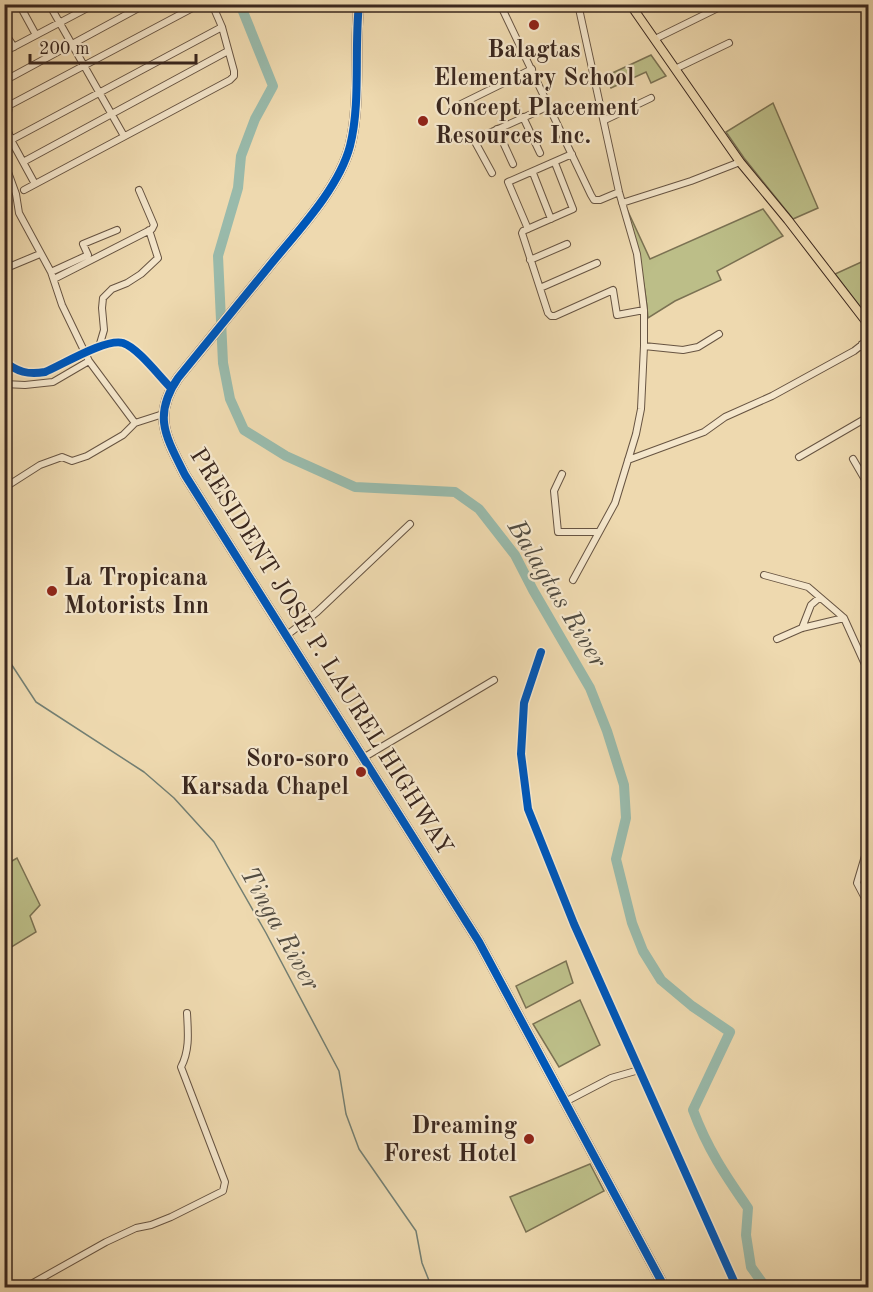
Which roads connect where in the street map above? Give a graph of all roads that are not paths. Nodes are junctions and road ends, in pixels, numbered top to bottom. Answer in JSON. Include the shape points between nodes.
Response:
{"nodes":[{"id":1,"x":19,"y":4,"type":"edge"},
{"id":2,"x":49,"y":4,"type":"edge"},
{"id":3,"x":78,"y":4,"type":"edge"},
{"id":4,"x":95,"y":4,"type":"edge"},
{"id":5,"x":146,"y":4,"type":"edge"},
{"id":6,"x":200,"y":4,"type":"edge"},
{"id":7,"x":212,"y":4,"type":"edge"},
{"id":8,"x":359,"y":4,"type":"edge"},
{"id":9,"x":500,"y":4,"type":"edge"},
{"id":10,"x":578,"y":4,"type":"edge"},
{"id":11,"x":630,"y":4,"type":"edge"},
{"id":12,"x":722,"y":6,"type":"dead end"},
{"id":13,"x":82,"y":11,"type":"junction"},
{"id":14,"x":59,"y":22,"type":"junction"},
{"id":15,"x":222,"y":27,"type":"junction"},
{"id":16,"x":4,"y":32,"type":"edge"},
{"id":17,"x":36,"y":35,"type":"junction"},
{"id":18,"x":655,"y":39,"type":"junction"},
{"id":19,"x":729,"y":43,"type":"dead end"},
{"id":20,"x":72,"y":45,"type":"junction"},
{"id":21,"x":14,"y":47,"type":"junction"},
{"id":22,"x":228,"y":51,"type":"junction"},
{"id":23,"x":4,"y":52,"type":"edge"},
{"id":24,"x":84,"y":66,"type":"junction"},
{"id":25,"x":532,"y":69,"type":"junction"},
{"id":26,"x":675,"y":69,"type":"junction"},
{"id":27,"x":4,"y":81,"type":"edge"},
{"id":28,"x":100,"y":92,"type":"junction"},
{"id":29,"x":651,"y":98,"type":"dead end"},
{"id":30,"x":6,"y":104,"type":"edge"},
{"id":31,"x":457,"y":106,"type":"dead end"},
{"id":32,"x":549,"y":106,"type":"junction"},
{"id":33,"x":112,"y":114,"type":"junction"},
{"id":34,"x":523,"y":117,"type":"junction"},
{"id":35,"x":4,"y":118,"type":"edge"},
{"id":36,"x":605,"y":120,"type":"junction"},
{"id":37,"x":497,"y":129,"type":"junction"},
{"id":38,"x":124,"y":136,"type":"junction"},
{"id":39,"x":11,"y":140,"type":"junction"},
{"id":40,"x":540,"y":153,"type":"dead end"},
{"id":41,"x":572,"y":154,"type":"junction"},
{"id":42,"x":4,"y":161,"type":"edge"},
{"id":43,"x":23,"y":162,"type":"junction"},
{"id":44,"x":740,"y":162,"type":"junction"},
{"id":45,"x":555,"y":163,"type":"junction"},
{"id":46,"x":513,"y":164,"type":"dead end"},
{"id":47,"x":533,"y":172,"type":"junction"},
{"id":48,"x":492,"y":173,"type":"dead end"},
{"id":49,"x":36,"y":184,"type":"junction"},
{"id":50,"x":24,"y":190,"type":"dead end"},
{"id":51,"x":139,"y":190,"type":"dead end"},
{"id":52,"x":619,"y":192,"type":"junction"},
{"id":53,"x":622,"y":202,"type":"junction"},
{"id":54,"x":551,"y":219,"type":"junction"},
{"id":55,"x":528,"y":229,"type":"junction"},
{"id":56,"x":117,"y":230,"type":"dead end"},
{"id":57,"x":149,"y":230,"type":"junction"},
{"id":58,"x":567,"y":244,"type":"dead end"},
{"id":59,"x":40,"y":254,"type":"junction"},
{"id":60,"x":530,"y":260,"type":"junction"},
{"id":61,"x":597,"y":263,"type":"dead end"},
{"id":62,"x":4,"y":269,"type":"edge"},
{"id":63,"x":53,"y":276,"type":"junction"},
{"id":64,"x":540,"y":288,"type":"junction"},
{"id":65,"x":644,"y":310,"type":"junction"},
{"id":66,"x":868,"y":324,"type":"edge"},
{"id":67,"x":719,"y":334,"type":"dead end"},
{"id":68,"x":865,"y":342,"type":"edge"},
{"id":69,"x":644,"y":346,"type":"junction"},
{"id":70,"x":99,"y":347,"type":"junction"},
{"id":71,"x":86,"y":354,"type":"junction"},
{"id":72,"x":868,"y":358,"type":"edge"},
{"id":73,"x":4,"y":361,"type":"edge"},
{"id":74,"x":89,"y":361,"type":"junction"},
{"id":75,"x":4,"y":384,"type":"edge"},
{"id":76,"x":171,"y":388,"type":"junction"},
{"id":77,"x":163,"y":414,"type":"junction"},
{"id":78,"x":868,"y":417,"type":"edge"},
{"id":79,"x":135,"y":423,"type":"junction"},
{"id":80,"x":799,"y":457,"type":"dead end"},
{"id":81,"x":853,"y":459,"type":"dead end"},
{"id":82,"x":628,"y":460,"type":"junction"},
{"id":83,"x":562,"y":474,"type":"dead end"},
{"id":84,"x":868,"y":477,"type":"edge"},
{"id":85,"x":4,"y":488,"type":"edge"},
{"id":86,"x":410,"y":524,"type":"dead end"},
{"id":87,"x":598,"y":532,"type":"junction"},
{"id":88,"x":764,"y":575,"type":"dead end"},
{"id":89,"x":573,"y":580,"type":"dead end"},
{"id":90,"x":819,"y":598,"type":"junction"},
{"id":91,"x":844,"y":618,"type":"junction"},
{"id":92,"x":802,"y":628,"type":"junction"},
{"id":93,"x":287,"y":635,"type":"junction"},
{"id":94,"x":777,"y":639,"type":"dead end"},
{"id":95,"x":541,"y":652,"type":"dead end"},
{"id":96,"x":868,"y":671,"type":"edge"},
{"id":97,"x":494,"y":680,"type":"dead end"},
{"id":98,"x":363,"y":758,"type":"junction"},
{"id":99,"x":868,"y":846,"type":"edge"},
{"id":100,"x":868,"y":904,"type":"edge"},
{"id":101,"x":187,"y":1013,"type":"dead end"},
{"id":102,"x":639,"y":1070,"type":"junction"},
{"id":103,"x":565,"y":1102,"type":"junction"},
{"id":104,"x":24,"y":1287,"type":"edge"},
{"id":105,"x":665,"y":1287,"type":"edge"},
{"id":106,"x":737,"y":1287,"type":"edge"}],
"edges":[{"from":1,"to":17,"type":"street"},
{"from":2,"to":14,"type":"street"},
{"from":3,"to":13,"type":"street"},
{"from":4,"to":13,"type":"street"},
{"from":5,"to":20,"type":"street"},
{"from":6,"to":24,"type":"street"},
{"from":7,"to":15,"type":"street"},
{"from":8,"to":76,"type":"highway","via":[[353,115],[346,157],[325,195]]},
{"from":9,"to":25,"type":"street"},
{"from":10,"to":36,"type":"street"},
{"from":11,"to":18,"type":"main road"},
{"from":12,"to":18,"type":"street"},
{"from":13,"to":14,"type":"street"},
{"from":14,"to":17,"type":"street"},
{"from":14,"to":20,"type":"street"},
{"from":15,"to":22,"type":"street"},
{"from":15,"to":28,"type":"street"},
{"from":16,"to":21,"type":"street"},
{"from":17,"to":21,"type":"street"},
{"from":18,"to":26,"type":"main road"},
{"from":19,"to":26,"type":"street"},
{"from":20,"to":24,"type":"street"},
{"from":20,"to":27,"type":"street"},
{"from":21,"to":23,"type":"street"},
{"from":22,"to":33,"type":"street"},
{"from":22,"to":38,"type":"street","via":[[234,71],[230,80]]},
{"from":24,"to":28,"type":"street"},
{"from":24,"to":30,"type":"street"},
{"from":25,"to":31,"type":"street"},
{"from":25,"to":32,"type":"street"},
{"from":26,"to":44,"type":"main road"},
{"from":28,"to":33,"type":"street"},
{"from":28,"to":39,"type":"street"},
{"from":29,"to":36,"type":"street"},
{"from":30,"to":35,"type":"street","via":[[9,111]]},
{"from":32,"to":34,"type":"street"},
{"from":32,"to":41,"type":"street"},
{"from":33,"to":38,"type":"street"},
{"from":33,"to":43,"type":"street"},
{"from":34,"to":37,"type":"street"},
{"from":34,"to":40,"type":"street"},
{"from":35,"to":39,"type":"street"},
{"from":36,"to":52,"type":"street"},
{"from":37,"to":46,"type":"street"},
{"from":37,"to":48,"type":"street","via":[[474,140]]},
{"from":38,"to":49,"type":"street"},
{"from":39,"to":43,"type":"street"},
{"from":41,"to":45,"type":"street"},
{"from":41,"to":52,"type":"street","via":[[594,200]]},
{"from":42,"to":59,"type":"street","via":[[19,213]]},
{"from":43,"to":49,"type":"street"},
{"from":44,"to":53,"type":"street"},
{"from":44,"to":66,"type":"main road"},
{"from":45,"to":47,"type":"street"},
{"from":45,"to":54,"type":"street","via":[[573,209]]},
{"from":47,"to":54,"type":"street"},
{"from":47,"to":55,"type":"street","via":[[508,182]]},
{"from":49,"to":50,"type":"street"},
{"from":51,"to":57,"type":"street","via":[[154,225]]},
{"from":52,"to":53,"type":"street"},
{"from":53,"to":65,"type":"street","via":[[637,254]]},
{"from":54,"to":55,"type":"street"},
{"from":55,"to":60,"type":"street","via":[[522,233]]},
{"from":56,"to":63,"type":"street","via":[[83,243],[88,255]]},
{"from":57,"to":63,"type":"street"},
{"from":57,"to":70,"type":"street","via":[[158,258],[103,298],[104,330]]},
{"from":58,"to":60,"type":"street"},
{"from":59,"to":62,"type":"street"},
{"from":59,"to":63,"type":"street"},
{"from":60,"to":64,"type":"street"},
{"from":61,"to":64,"type":"street"},
{"from":63,"to":71,"type":"street","via":[[62,305]]},
{"from":64,"to":65,"type":"street","via":[[551,316],[609,290],[614,292],[617,315]]},
{"from":65,"to":69,"type":"street"},
{"from":67,"to":69,"type":"street","via":[[698,347],[683,350]]},
{"from":68,"to":72,"type":"street"},
{"from":68,"to":82,"type":"street","via":[[704,432]]},
{"from":69,"to":82,"type":"street","via":[[641,409]]},
{"from":70,"to":71,"type":"street"},
{"from":70,"to":76,"type":"street","via":[[123,343]]},
{"from":71,"to":73,"type":"street","via":[[36,374],[17,371]]},
{"from":71,"to":74,"type":"street"},
{"from":74,"to":75,"type":"street","via":[[53,381],[25,386]]},
{"from":74,"to":79,"type":"street"},
{"from":76,"to":77,"type":"highway"},
{"from":77,"to":79,"type":"street"},
{"from":77,"to":93,"type":"highway","name":"PRESIDENT JOSE P. LAUREL HIGHWAY","via":[[163,424],[185,475]]},
{"from":78,"to":80,"type":"street"},
{"from":79,"to":85,"type":"street","via":[[123,435],[87,456],[72,461],[62,457],[40,465]]},
{"from":81,"to":84,"type":"street","via":[[864,478]]},
{"from":82,"to":87,"type":"street","via":[[615,503]]},
{"from":83,"to":87,"type":"street","via":[[554,491],[558,532]]},
{"from":86,"to":93,"type":"street","via":[[317,612]]},
{"from":87,"to":89,"type":"street"},
{"from":88,"to":90,"type":"street","via":[[808,587]]},
{"from":90,"to":91,"type":"street"},
{"from":90,"to":92,"type":"street","via":[[811,605]]},
{"from":91,"to":92,"type":"street"},
{"from":91,"to":96,"type":"street"},
{"from":92,"to":94,"type":"street"},
{"from":93,"to":98,"type":"highway","name":"PRESIDENT JOSE P. LAUREL HIGHWAY"},
{"from":95,"to":102,"type":"street","via":[[524,703],[521,754],[528,809]]},
{"from":97,"to":98,"type":"street"},
{"from":98,"to":103,"type":"highway","name":"PRESIDENT JOSE P. LAUREL HIGHWAY","via":[[479,942]]},
{"from":99,"to":100,"type":"street","via":[[857,883]]},
{"from":101,"to":104,"type":"street","via":[[189,1036],[181,1067],[225,1182],[223,1191],[171,1218],[106,1242]]},
{"from":102,"to":103,"type":"street","via":[[611,1078]]},
{"from":102,"to":106,"type":"street"},
{"from":103,"to":105,"type":"highway","name":"PRESIDENT JOSE P. LAUREL HIGHWAY"}]}
